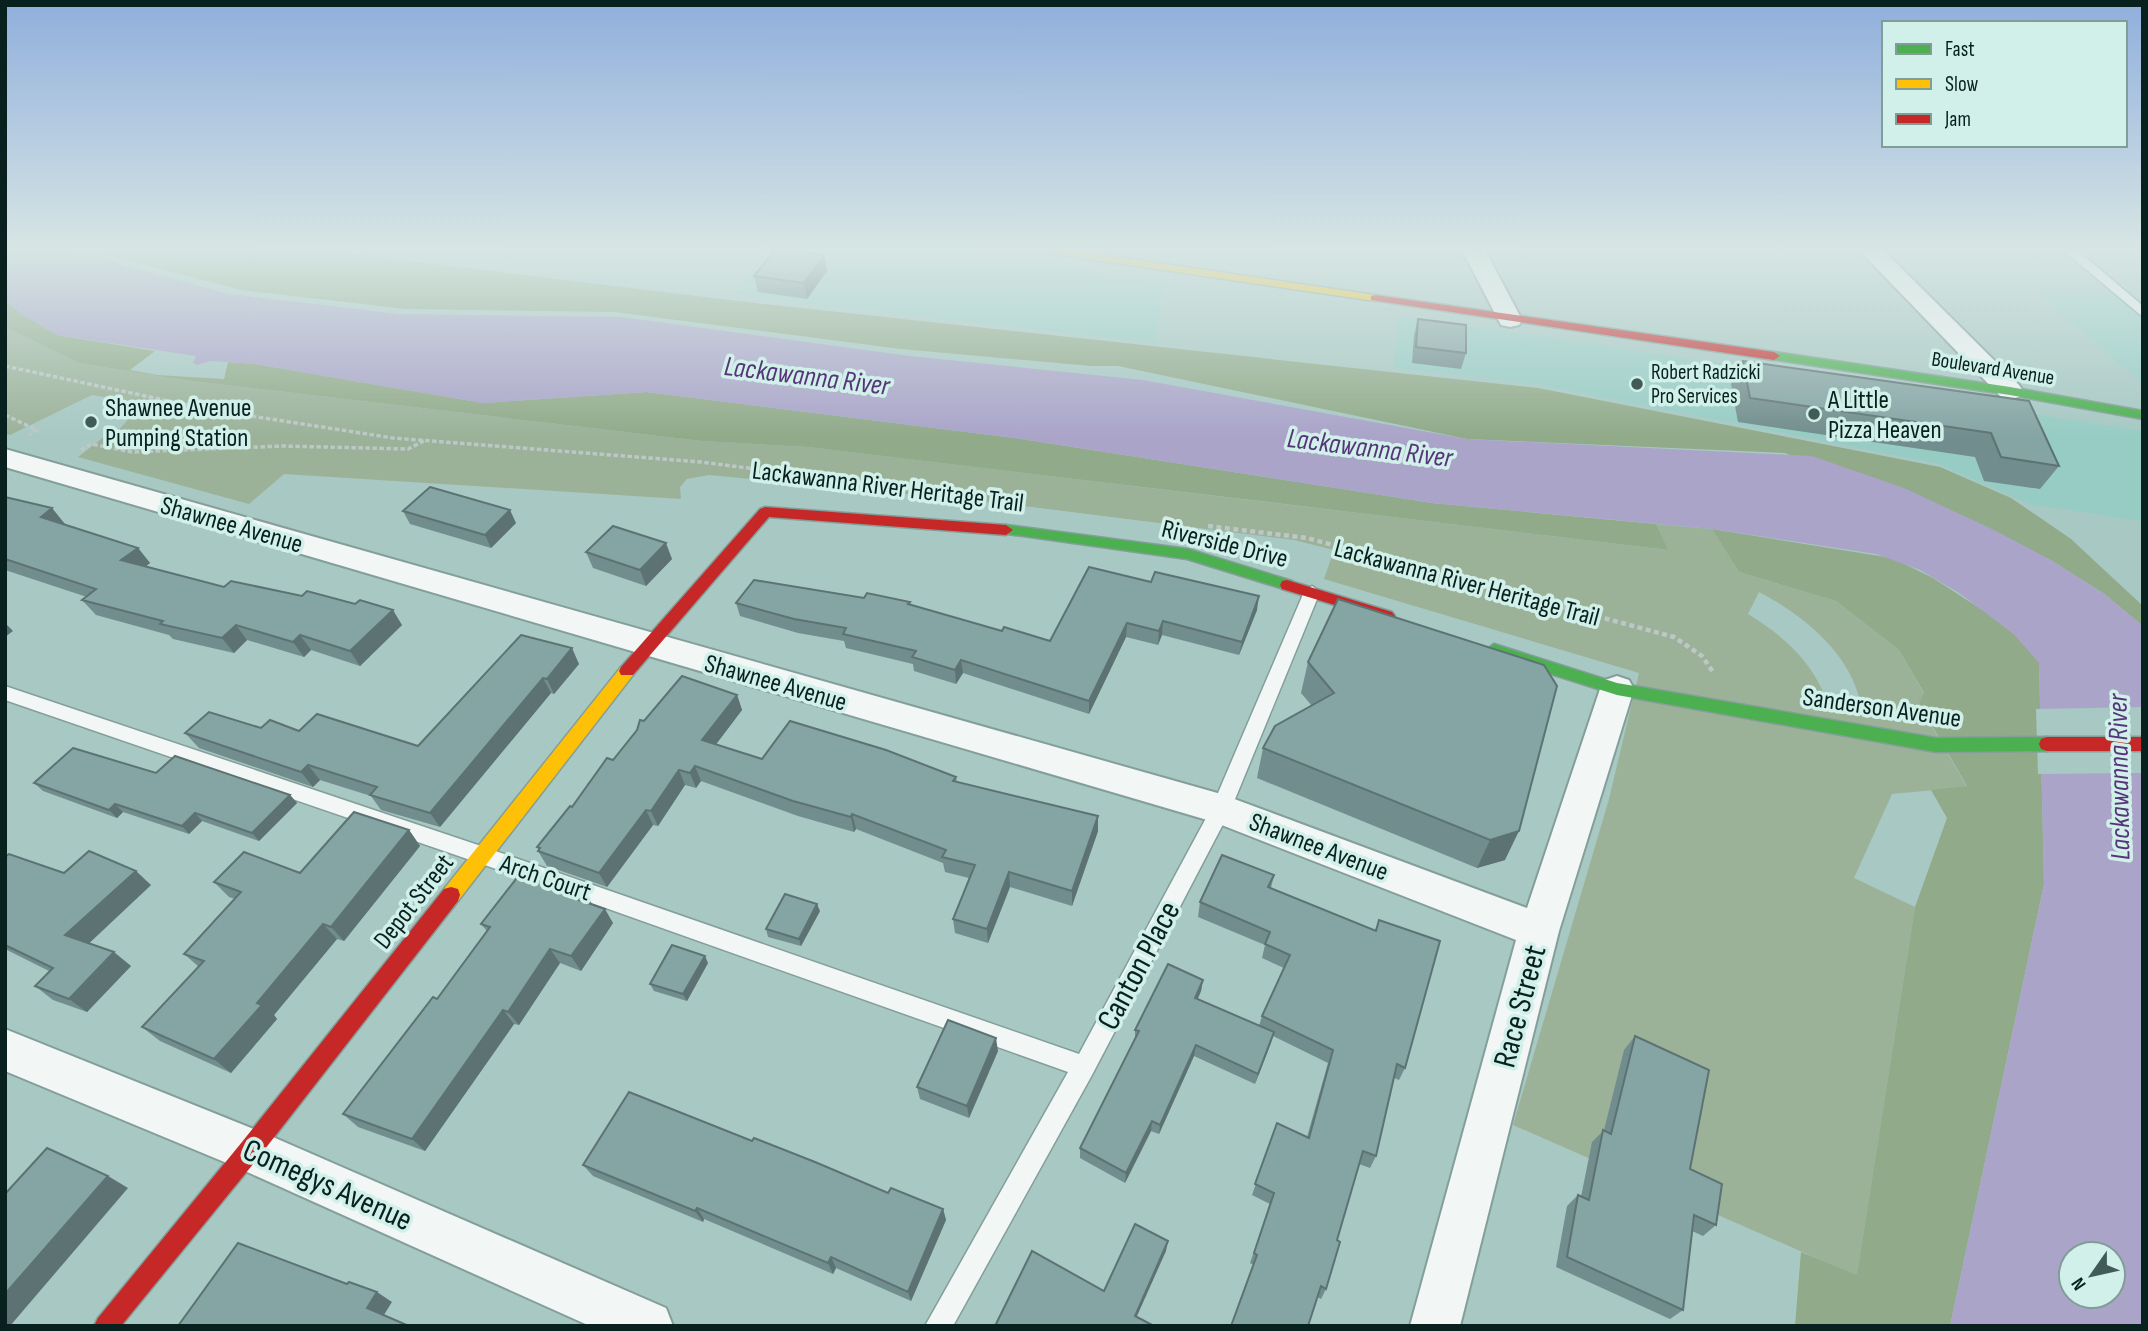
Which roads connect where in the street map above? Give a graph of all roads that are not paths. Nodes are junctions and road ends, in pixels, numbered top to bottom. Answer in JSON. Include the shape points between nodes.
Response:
{"nodes":[{"id":1,"x":1459,"y":312,"type":"edge"},
{"id":2,"x":1506,"y":312,"type":"edge"},
{"id":3,"x":1932,"y":312,"type":"edge"},
{"id":4,"x":1510,"y":320,"type":"junction"},
{"id":5,"x":2010,"y":391,"type":"junction"},
{"id":6,"x":2143,"y":415,"type":"edge"},
{"id":7,"x":14,"y":460,"type":"edge"},
{"id":8,"x":765,"y":512,"type":"joint"},
{"id":9,"x":1312,"y":592,"type":"junction"},
{"id":10,"x":1405,"y":621,"type":"edge"},
{"id":11,"x":647,"y":645,"type":"junction"},
{"id":12,"x":1484,"y":647,"type":"edge"},
{"id":13,"x":1617,"y":689,"type":"junction"},
{"id":14,"x":5,"y":693,"type":"edge"},
{"id":15,"x":2143,"y":744,"type":"edge"},
{"id":16,"x":1222,"y":809,"type":"junction"},
{"id":17,"x":481,"y":855,"type":"junction"},
{"id":18,"x":1539,"y":930,"type":"junction"},
{"id":19,"x":5,"y":1050,"type":"edge"},
{"id":20,"x":1084,"y":1067,"type":"junction"},
{"id":21,"x":250,"y":1150,"type":"junction"},
{"id":22,"x":106,"y":1326,"type":"edge"},
{"id":23,"x":648,"y":1326,"type":"edge"},
{"id":24,"x":938,"y":1326,"type":"edge"},
{"id":25,"x":1435,"y":1326,"type":"edge"}],
"edges":[{"from":1,"to":4,"type":"street","name":"Boulevard Avenue"},
{"from":2,"to":4,"type":"street"},
{"from":3,"to":5,"type":"street"},
{"from":4,"to":5,"type":"street","name":"Boulevard Avenue"},
{"from":5,"to":6,"type":"street","name":"Boulevard Avenue"},
{"from":7,"to":11,"type":"street","name":"Shawnee Avenue"},
{"from":8,"to":9,"type":"street","name":"Riverside Drive","via":[[1045,534],[1188,554]]},
{"from":8,"to":11,"type":"street","name":"Depot Street"},
{"from":9,"to":10,"type":"street","name":"Riverside Drive"},
{"from":9,"to":16,"type":"lane","name":"Canton Place"},
{"from":11,"to":16,"type":"street","name":"Shawnee Avenue"},
{"from":11,"to":17,"type":"street","name":"Depot Street"},
{"from":12,"to":13,"type":"street"},
{"from":13,"to":15,"type":"street","name":"Sanderson Avenue","via":[[1936,744]]},
{"from":13,"to":18,"type":"street","name":"Race Street"},
{"from":14,"to":17,"type":"lane","name":"Arch Court"},
{"from":16,"to":18,"type":"street","name":"Shawnee Avenue"},
{"from":16,"to":20,"type":"lane","name":"Canton Place"},
{"from":17,"to":20,"type":"lane","name":"Arch Court"},
{"from":17,"to":21,"type":"street","name":"Depot Street"},
{"from":18,"to":25,"type":"street","name":"Race Street"},
{"from":19,"to":21,"type":"street","name":"Comegys Avenue"},
{"from":20,"to":24,"type":"lane","name":"Canton Place"},
{"from":21,"to":22,"type":"street","name":"Depot Street"},
{"from":21,"to":23,"type":"street","name":"Comegys Avenue"}]}
